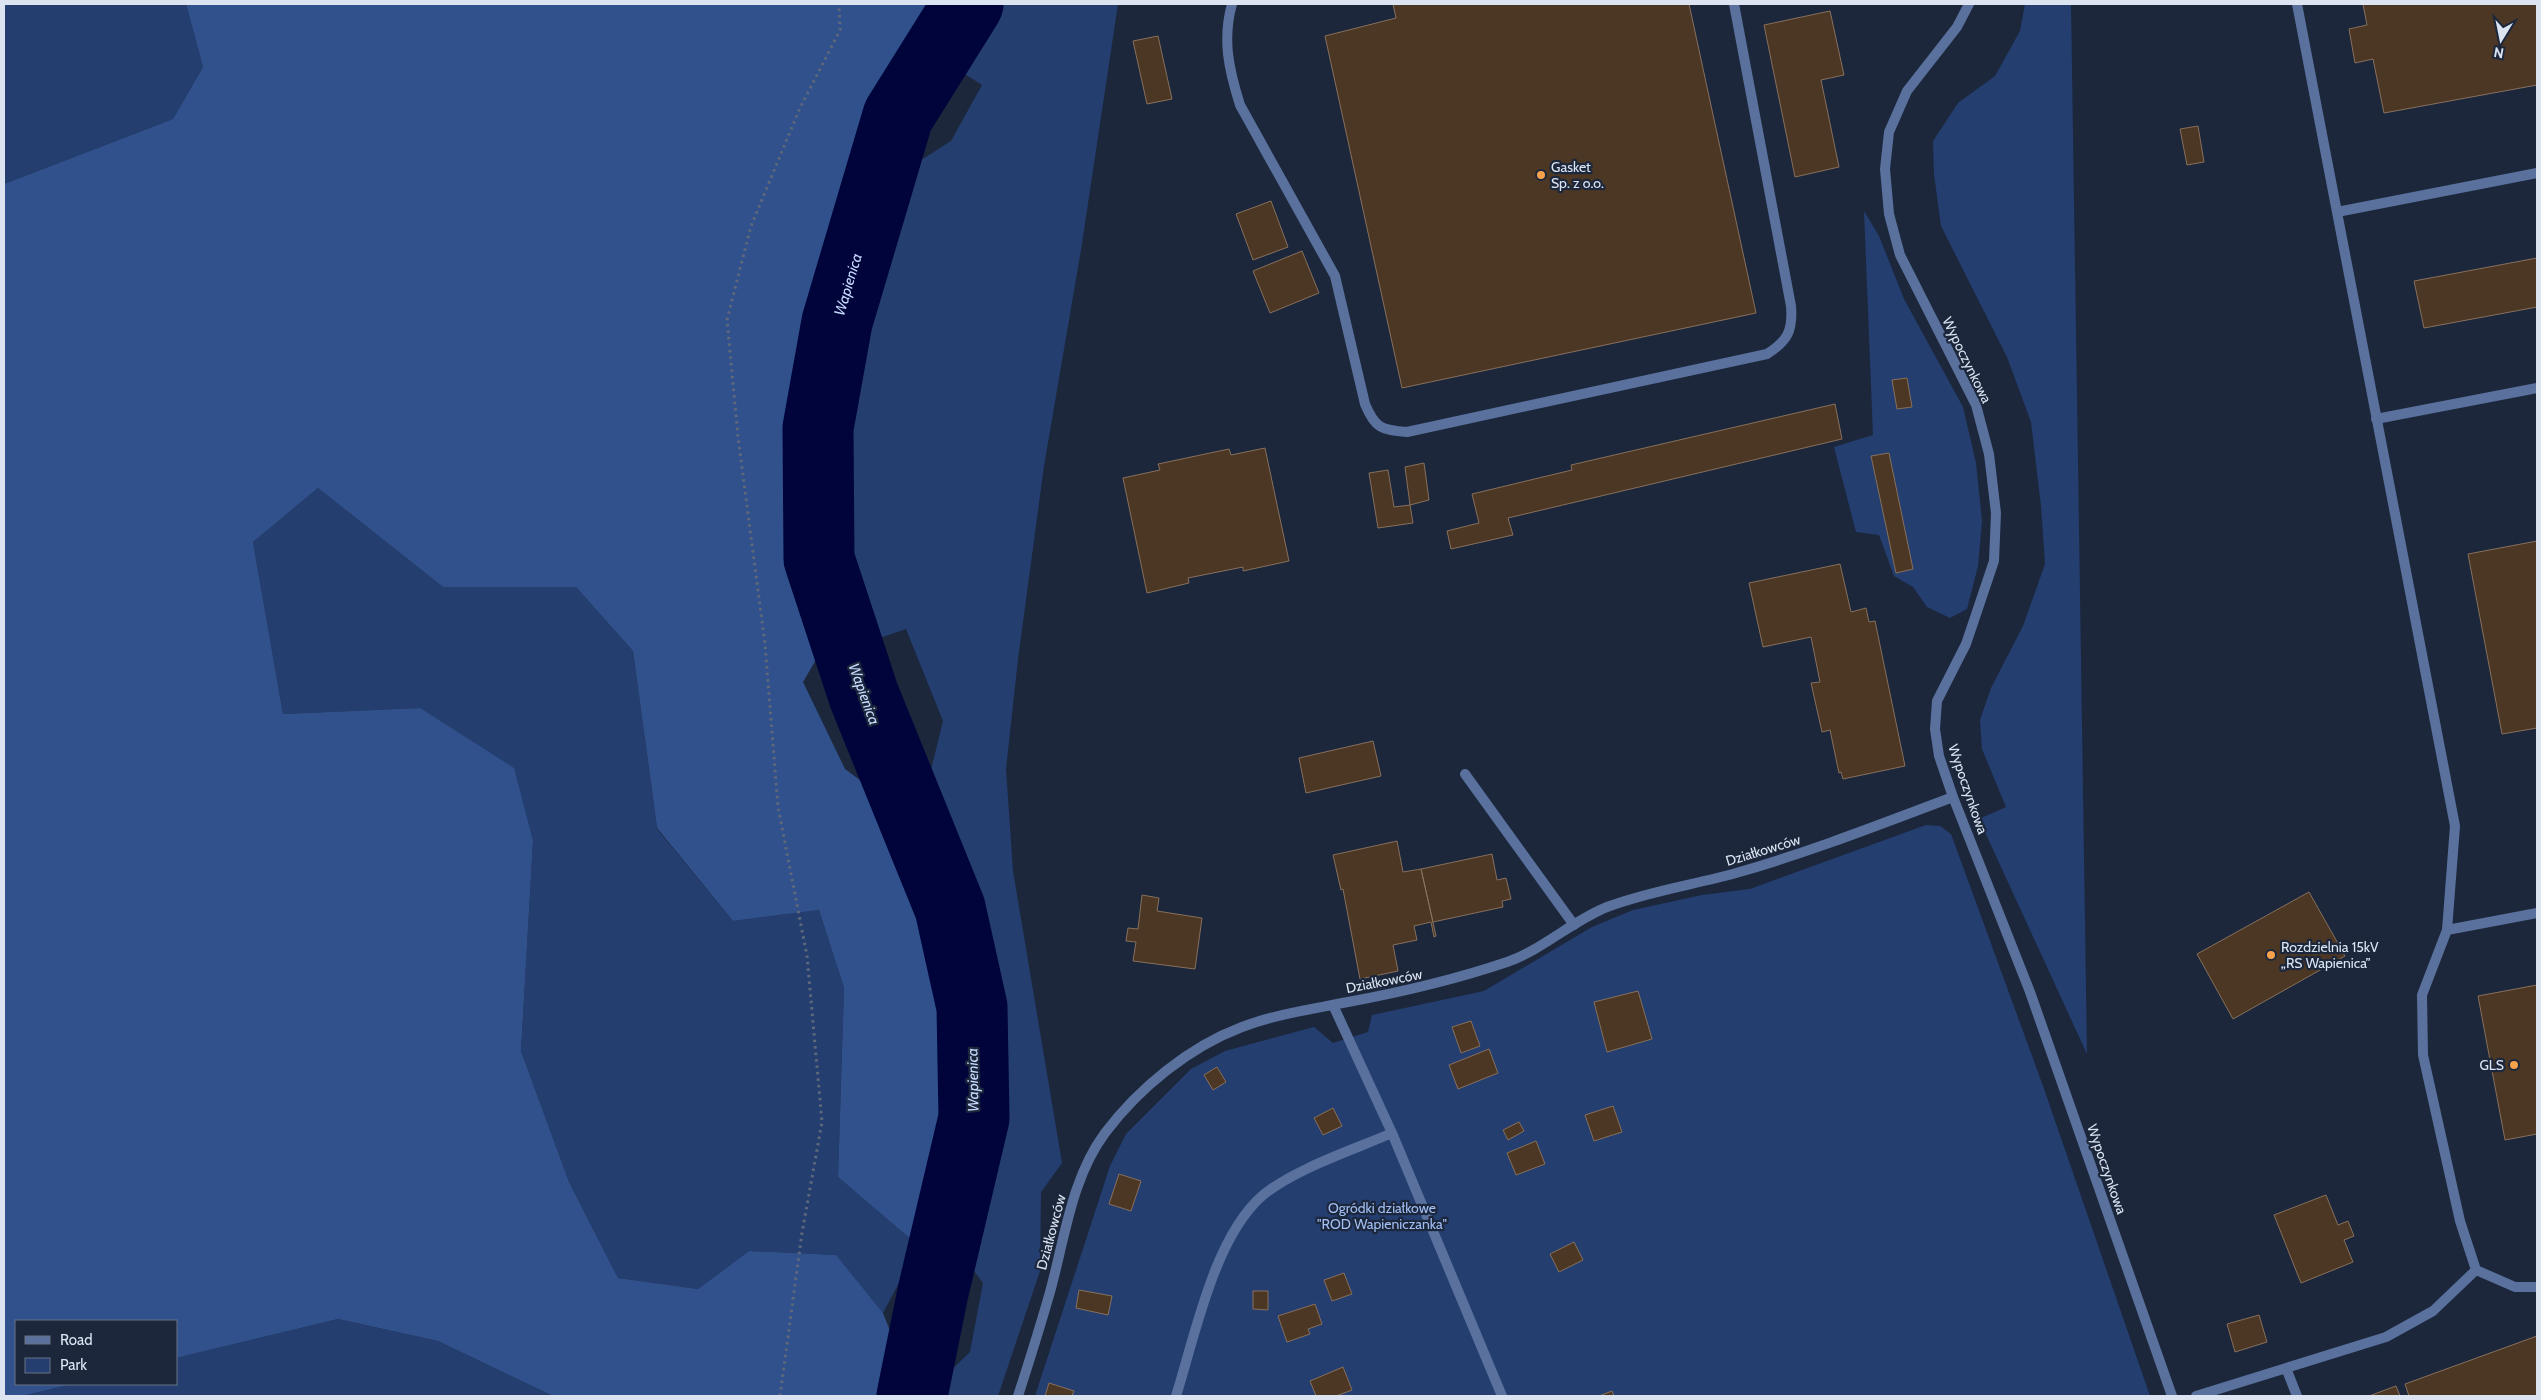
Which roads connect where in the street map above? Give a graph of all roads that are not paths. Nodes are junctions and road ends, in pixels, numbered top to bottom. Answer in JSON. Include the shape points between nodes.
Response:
{"nodes":[{"id":1,"x":1232,"y":4,"type":"edge"},
{"id":2,"x":1734,"y":4,"type":"edge"},
{"id":3,"x":1969,"y":4,"type":"edge"},
{"id":4,"x":2297,"y":4,"type":"edge"},
{"id":5,"x":2537,"y":173,"type":"edge"},
{"id":6,"x":2337,"y":212,"type":"junction"},
{"id":7,"x":2537,"y":388,"type":"edge"},
{"id":8,"x":2376,"y":419,"type":"junction"},
{"id":9,"x":1465,"y":774,"type":"dead end"},
{"id":10,"x":1953,"y":797,"type":"junction"},
{"id":11,"x":2537,"y":913,"type":"edge"},
{"id":12,"x":1574,"y":925,"type":"junction"},
{"id":13,"x":2447,"y":930,"type":"junction"},
{"id":14,"x":1333,"y":1005,"type":"junction"},
{"id":15,"x":1392,"y":1133,"type":"junction"},
{"id":16,"x":2476,"y":1270,"type":"junction"},
{"id":17,"x":2537,"y":1287,"type":"edge"},
{"id":18,"x":2286,"y":1368,"type":"junction"},
{"id":19,"x":1018,"y":1396,"type":"edge"},
{"id":20,"x":1176,"y":1396,"type":"edge"},
{"id":21,"x":1502,"y":1396,"type":"edge"},
{"id":22,"x":2172,"y":1396,"type":"edge"},
{"id":23,"x":2196,"y":1396,"type":"edge"},
{"id":24,"x":2297,"y":1396,"type":"edge"}],
"edges":[{"from":1,"to":2,"type":"street","via":[[1226,50],[1240,105],[1335,276],[1372,422],[1389,431],[1407,432],[1768,354],[1782,345],[1790,332],[1791,306]]},
{"from":3,"to":10,"type":"street","name":"Wypoczynkowa","via":[[1957,27],[1907,91],[1889,132],[1885,169],[1889,214],[1900,255],[1976,405],[1989,454],[1996,513],[1994,561],[1966,644],[1937,701],[1935,730],[1939,756]]},
{"from":4,"to":6,"type":"street"},
{"from":5,"to":6,"type":"street"},
{"from":6,"to":8,"type":"street"},
{"from":7,"to":8,"type":"street"},
{"from":8,"to":13,"type":"street","via":[[2455,826]]},
{"from":9,"to":12,"type":"street"},
{"from":10,"to":12,"type":"street","name":"Działkowców","via":[[1822,846],[1606,908]]},
{"from":10,"to":22,"type":"street","name":"Wypoczynkowa","via":[[2030,992]]},
{"from":11,"to":13,"type":"street"},
{"from":12,"to":14,"type":"street","name":"Działkowców","via":[[1512,960],[1484,970],[1427,987]]},
{"from":13,"to":16,"type":"street","via":[[2422,995],[2423,1055],[2460,1221]]},
{"from":14,"to":15,"type":"street"},
{"from":14,"to":19,"type":"street","name":"Działkowców","via":[[1243,1026],[1211,1041],[1177,1063],[1142,1092],[1107,1130],[1088,1158],[1074,1198],[1050,1293]]},
{"from":15,"to":20,"type":"street","via":[[1289,1179],[1262,1197],[1241,1221],[1221,1254]]},
{"from":15,"to":21,"type":"street"},
{"from":16,"to":17,"type":"street","via":[[2515,1286]]},
{"from":16,"to":18,"type":"street","via":[[2433,1311],[2386,1337]]},
{"from":18,"to":23,"type":"street"},
{"from":18,"to":24,"type":"street"}]}
